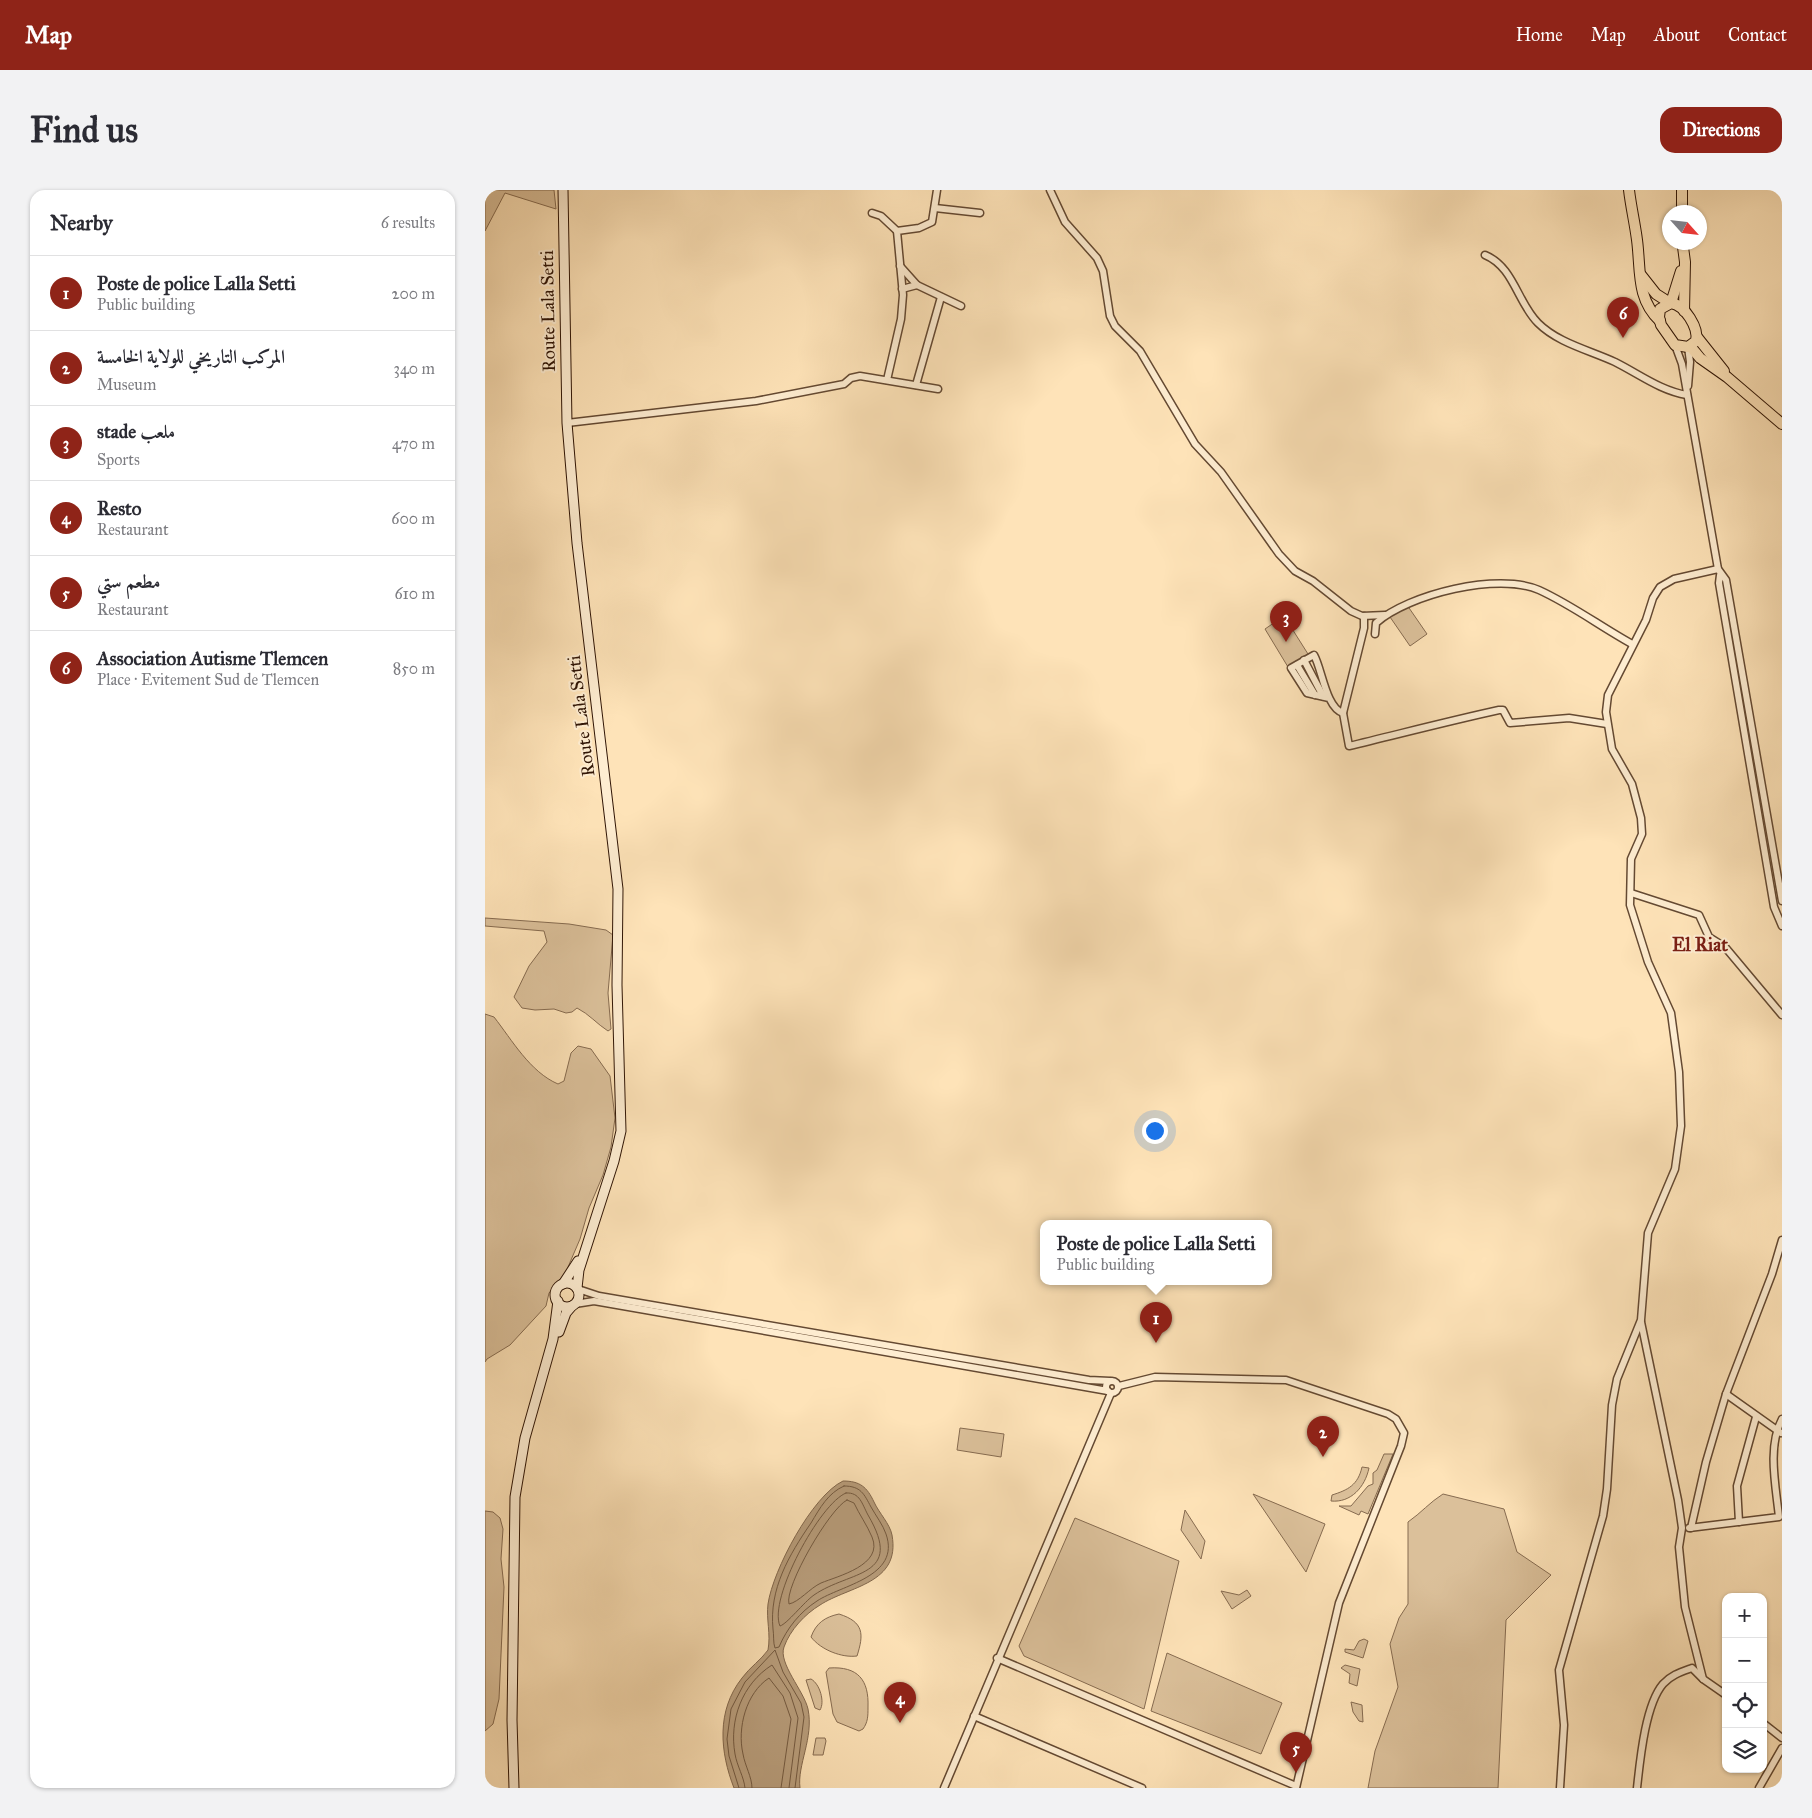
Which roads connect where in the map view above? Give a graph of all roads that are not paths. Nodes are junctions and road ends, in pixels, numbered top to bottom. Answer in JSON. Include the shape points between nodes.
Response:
{"nodes":[{"id":1,"x":563,"y":190,"type":"edge"},
{"id":2,"x":937,"y":190,"type":"edge"},
{"id":3,"x":1050,"y":190,"type":"edge"},
{"id":4,"x":1629,"y":190,"type":"edge"},
{"id":5,"x":1682,"y":190,"type":"edge"},
{"id":6,"x":1681,"y":205,"type":"edge"},
{"id":7,"x":935,"y":208,"type":"junction"},
{"id":8,"x":872,"y":213,"type":"dead end"},
{"id":9,"x":980,"y":213,"type":"dead end"},
{"id":10,"x":897,"y":231,"type":"junction"},
{"id":11,"x":1682,"y":250,"type":"edge"},
{"id":12,"x":1684,"y":250,"type":"edge"},
{"id":13,"x":1485,"y":255,"type":"dead end"},
{"id":14,"x":900,"y":266,"type":"junction"},
{"id":15,"x":1639,"y":272,"type":"junction"},
{"id":16,"x":917,"y":284,"type":"junction"},
{"id":17,"x":902,"y":289,"type":"junction"},
{"id":18,"x":941,"y":297,"type":"junction"},
{"id":19,"x":1671,"y":303,"type":"junction"},
{"id":20,"x":961,"y":306,"type":"dead end"},
{"id":21,"x":1684,"y":311,"type":"junction"},
{"id":22,"x":1660,"y":321,"type":"junction"},
{"id":23,"x":1697,"y":338,"type":"junction"},
{"id":24,"x":1675,"y":345,"type":"junction"},
{"id":25,"x":1689,"y":347,"type":"junction"},
{"id":26,"x":1727,"y":376,"type":"junction"},
{"id":27,"x":887,"y":380,"type":"junction"},
{"id":28,"x":916,"y":385,"type":"junction"},
{"id":29,"x":938,"y":389,"type":"dead end"},
{"id":30,"x":1687,"y":395,"type":"junction"},
{"id":31,"x":567,"y":424,"type":"junction"},
{"id":32,"x":1782,"y":424,"type":"edge"},
{"id":33,"x":1719,"y":572,"type":"junction"},
{"id":34,"x":1385,"y":615,"type":"junction"},
{"id":35,"x":1364,"y":616,"type":"junction"},
{"id":36,"x":1375,"y":634,"type":"dead end"},
{"id":37,"x":1632,"y":644,"type":"junction"},
{"id":38,"x":1304,"y":660,"type":"junction"},
{"id":39,"x":1326,"y":697,"type":"junction"},
{"id":40,"x":1343,"y":713,"type":"junction"},
{"id":41,"x":1607,"y":724,"type":"junction"},
{"id":42,"x":1631,"y":893,"type":"junction"},
{"id":43,"x":1782,"y":902,"type":"edge"},
{"id":44,"x":1782,"y":926,"type":"edge"},
{"id":45,"x":1782,"y":1015,"type":"edge"},
{"id":46,"x":590,"y":1233,"type":"junction"},
{"id":47,"x":1782,"y":1240,"type":"edge"},
{"id":48,"x":563,"y":1284,"type":"junction"},
{"id":49,"x":577,"y":1288,"type":"junction"},
{"id":50,"x":557,"y":1301,"type":"junction"},
{"id":51,"x":573,"y":1305,"type":"junction"},
{"id":52,"x":1641,"y":1320,"type":"junction"},
{"id":53,"x":545,"y":1370,"type":"junction"},
{"id":54,"x":1110,"y":1381,"type":"junction"},
{"id":55,"x":1119,"y":1386,"type":"junction"},
{"id":56,"x":1109,"y":1392,"type":"junction"},
{"id":57,"x":1726,"y":1394,"type":"junction"},
{"id":58,"x":1757,"y":1417,"type":"junction"},
{"id":59,"x":1782,"y":1420,"type":"edge"},
{"id":60,"x":1780,"y":1433,"type":"edge"},
{"id":61,"x":1780,"y":1516,"type":"edge"},
{"id":62,"x":1739,"y":1522,"type":"junction"},
{"id":63,"x":1682,"y":1528,"type":"junction"},
{"id":64,"x":1691,"y":1528,"type":"junction"},
{"id":65,"x":997,"y":1658,"type":"junction"},
{"id":66,"x":1703,"y":1679,"type":"junction"},
{"id":67,"x":1722,"y":1692,"type":"edge"},
{"id":68,"x":974,"y":1716,"type":"junction"},
{"id":69,"x":1767,"y":1726,"type":"edge"},
{"id":70,"x":1782,"y":1738,"type":"edge"},
{"id":71,"x":1782,"y":1748,"type":"edge"},
{"id":72,"x":1296,"y":1787,"type":"edge"},
{"id":73,"x":514,"y":1788,"type":"edge"},
{"id":74,"x":943,"y":1788,"type":"edge"},
{"id":75,"x":1142,"y":1788,"type":"edge"},
{"id":76,"x":1560,"y":1788,"type":"edge"},
{"id":77,"x":1637,"y":1788,"type":"edge"},
{"id":78,"x":1759,"y":1788,"type":"edge"}],
"edges":[{"from":1,"to":31,"type":"main road","name":"Route Lala Setti"},
{"from":2,"to":7,"type":"street"},
{"from":3,"to":35,"type":"street","via":[[1065,222],[1097,258],[1115,326],[1140,351],[1195,444],[1221,472],[1279,554],[1295,570],[1351,611]]},
{"from":4,"to":15,"type":"main road"},
{"from":5,"to":6,"type":"main road"},
{"from":7,"to":9,"type":"street"},
{"from":7,"to":10,"type":"street","via":[[932,222],[919,228]]},
{"from":8,"to":10,"type":"street","via":[[881,216]]},
{"from":10,"to":14,"type":"street"},
{"from":11,"to":19,"type":"main road","via":[[1679,281]]},
{"from":12,"to":21,"type":"main road"},
{"from":13,"to":30,"type":"street","via":[[1503,267],[1528,312],[1550,333],[1665,390]]},
{"from":14,"to":16,"type":"street"},
{"from":14,"to":17,"type":"street"},
{"from":15,"to":19,"type":"main road","via":[[1650,288]]},
{"from":15,"to":22,"type":"main road","via":[[1646,305]]},
{"from":16,"to":17,"type":"street"},
{"from":16,"to":18,"type":"street"},
{"from":17,"to":27,"type":"street","via":[[901,319]]},
{"from":18,"to":20,"type":"street"},
{"from":18,"to":28,"type":"street"},
{"from":19,"to":21,"type":"main road"},
{"from":19,"to":22,"type":"main road","via":[[1660,310]]},
{"from":21,"to":23,"type":"main road","via":[[1697,330]]},
{"from":22,"to":24,"type":"main road"},
{"from":23,"to":25,"type":"main road"},
{"from":23,"to":26,"type":"main road"},
{"from":24,"to":25,"type":"main road"},
{"from":24,"to":30,"type":"street"},
{"from":25,"to":26,"type":"main road"},
{"from":25,"to":30,"type":"street"},
{"from":26,"to":32,"type":"main road"},
{"from":27,"to":28,"type":"street"},
{"from":27,"to":31,"type":"street","via":[[860,376],[845,384],[756,401]]},
{"from":28,"to":29,"type":"street"},
{"from":30,"to":33,"type":"street"},
{"from":31,"to":46,"type":"main road","name":"Route Lala Setti","via":[[577,543],[618,889],[617,1012],[621,1131]]},
{"from":33,"to":37,"type":"street","via":[[1675,579],[1660,587]]},
{"from":33,"to":43,"type":"street","via":[[1726,580]]},
{"from":33,"to":44,"type":"street","via":[[1773,907]]},
{"from":34,"to":35,"type":"street"},
{"from":34,"to":36,"type":"street","via":[[1376,623]]},
{"from":34,"to":37,"type":"street","via":[[1420,598],[1461,588],[1484,584],[1514,585],[1537,590]]},
{"from":35,"to":40,"type":"street","via":[[1364,628]]},
{"from":37,"to":41,"type":"street","via":[[1608,695]]},
{"from":38,"to":39,"type":"street"},
{"from":38,"to":39,"type":"street","via":[[1297,665],[1315,695]]},
{"from":38,"to":39,"type":"street","via":[[1315,656]]},
{"from":39,"to":40,"type":"street","via":[[1335,709]]},
{"from":40,"to":41,"type":"street","via":[[1349,746],[1499,710],[1503,710],[1510,723],[1569,718]]},
{"from":41,"to":42,"type":"street","via":[[1612,749],[1633,784],[1641,818],[1642,834],[1631,859]]},
{"from":42,"to":45,"type":"street","via":[[1699,915],[1709,936],[1725,947]]},
{"from":42,"to":52,"type":"street","via":[[1630,905],[1648,962],[1671,1013],[1679,1072],[1681,1126],[1675,1169],[1648,1233]]},
{"from":46,"to":48,"type":"main road"},
{"from":46,"to":49,"type":"main road","via":[[577,1275]]},
{"from":47,"to":57,"type":"street"},
{"from":48,"to":49,"type":"main road"},
{"from":48,"to":50,"type":"main road","via":[[556,1292]]},
{"from":49,"to":51,"type":"main road","via":[[579,1296]]},
{"from":49,"to":54,"type":"street","via":[[599,1296]]},
{"from":50,"to":51,"type":"main road","via":[[563,1306]]},
{"from":50,"to":53,"type":"main road","via":[[557,1323]]},
{"from":51,"to":53,"type":"main road","via":[[565,1316]]},
{"from":51,"to":56,"type":"street","via":[[598,1302]]},
{"from":52,"to":63,"type":"street","via":[[1667,1438]]},
{"from":52,"to":76,"type":"street","via":[[1617,1379],[1603,1516],[1559,1670],[1564,1725]]},
{"from":53,"to":73,"type":"main road","via":[[525,1438],[515,1497]]},
{"from":54,"to":55,"type":"street","via":[[1116,1381]]},
{"from":54,"to":56,"type":"street","via":[[1106,1385]]},
{"from":55,"to":56,"type":"street","via":[[1117,1391]]},
{"from":55,"to":72,"type":"street","via":[[1155,1377],[1286,1380],[1388,1414],[1396,1419],[1404,1433],[1339,1603]]},
{"from":56,"to":65,"type":"street"},
{"from":57,"to":58,"type":"street"},
{"from":57,"to":64,"type":"street"},
{"from":58,"to":60,"type":"street"},
{"from":58,"to":62,"type":"street","via":[[1737,1486]]},
{"from":59,"to":60,"type":"street"},
{"from":60,"to":61,"type":"street","via":[[1774,1458]]},
{"from":61,"to":62,"type":"street"},
{"from":62,"to":64,"type":"street"},
{"from":63,"to":64,"type":"street"},
{"from":63,"to":66,"type":"street","via":[[1679,1547],[1685,1607]]},
{"from":65,"to":68,"type":"street"},
{"from":65,"to":72,"type":"street"},
{"from":66,"to":67,"type":"street"},
{"from":66,"to":77,"type":"street","via":[[1693,1668],[1676,1673],[1662,1685],[1650,1712],[1640,1754]]},
{"from":68,"to":74,"type":"street"},
{"from":68,"to":75,"type":"street"},
{"from":69,"to":70,"type":"street"},
{"from":71,"to":78,"type":"street"}]}
